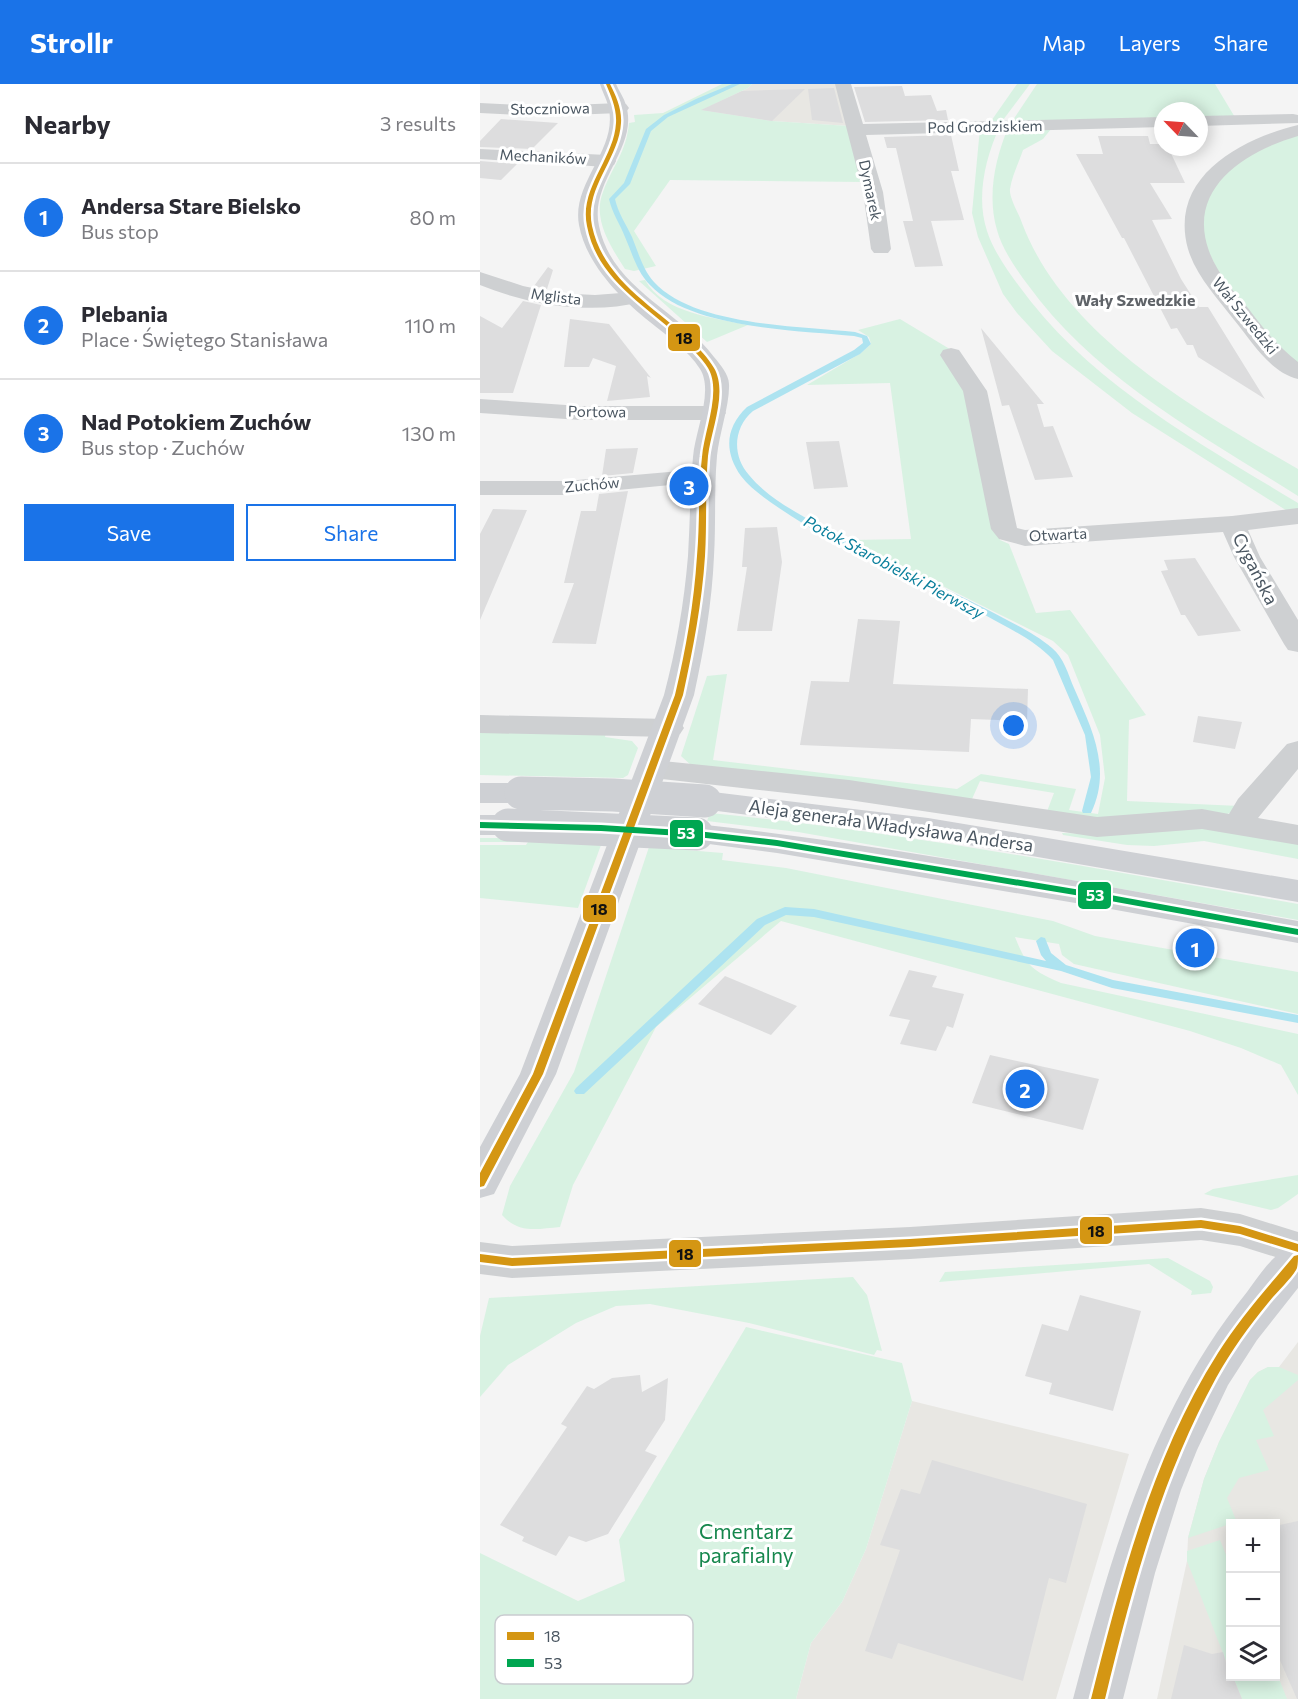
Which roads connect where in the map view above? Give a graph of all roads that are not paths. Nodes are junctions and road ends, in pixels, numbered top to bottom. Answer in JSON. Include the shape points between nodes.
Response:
{"nodes":[{"id":1,"x":609,"y":84,"type":"edge"},
{"id":2,"x":843,"y":84,"type":"edge"},
{"id":3,"x":480,"y":108,"type":"edge"},
{"id":4,"x":620,"y":108,"type":"junction"},
{"id":5,"x":1298,"y":119,"type":"edge"},
{"id":6,"x":1154,"y":122,"type":"edge"},
{"id":7,"x":1208,"y":122,"type":"edge"},
{"id":8,"x":855,"y":130,"type":"junction"},
{"id":9,"x":1298,"y":130,"type":"edge"},
{"id":10,"x":480,"y":154,"type":"edge"},
{"id":11,"x":607,"y":161,"type":"junction"},
{"id":12,"x":881,"y":249,"type":"dead end"},
{"id":13,"x":486,"y":286,"type":"edge"},
{"id":14,"x":634,"y":298,"type":"junction"},
{"id":15,"x":951,"y":355,"type":"dead end"},
{"id":16,"x":1298,"y":372,"type":"edge"},
{"id":17,"x":480,"y":406,"type":"edge"},
{"id":18,"x":714,"y":413,"type":"junction"},
{"id":19,"x":703,"y":476,"type":"junction"},
{"id":20,"x":480,"y":488,"type":"edge"},
{"id":21,"x":1298,"y":516,"type":"edge"},
{"id":22,"x":1232,"y":524,"type":"junction"},
{"id":23,"x":1298,"y":644,"type":"edge"},
{"id":24,"x":480,"y":724,"type":"edge"},
{"id":25,"x":669,"y":728,"type":"junction"},
{"id":26,"x":1298,"y":750,"type":"edge"},
{"id":27,"x":653,"y":769,"type":"junction"},
{"id":28,"x":480,"y":793,"type":"edge"},
{"id":29,"x":1239,"y":824,"type":"junction"},
{"id":30,"x":494,"y":825,"type":"edge"},
{"id":31,"x":1298,"y":835,"type":"edge"},
{"id":32,"x":1298,"y":891,"type":"edge"},
{"id":33,"x":1298,"y":932,"type":"edge"},
{"id":34,"x":480,"y":1183,"type":"edge"},
{"id":35,"x":1298,"y":1248,"type":"edge"},
{"id":36,"x":480,"y":1258,"type":"edge"},
{"id":37,"x":1298,"y":1259,"type":"edge"},
{"id":38,"x":1098,"y":1699,"type":"edge"}],
"edges":[{"from":1,"to":4,"type":"street"},
{"from":2,"to":8,"type":"street"},
{"from":3,"to":4,"type":"street","name":"Stoczniowa"},
{"from":4,"to":11,"type":"street","via":[[616,141]]},
{"from":5,"to":7,"type":"street"},
{"from":6,"to":8,"type":"street","name":"Pod Grodziskiem"},
{"from":8,"to":12,"type":"street","name":"Dymarek","via":[[873,192]]},
{"from":9,"to":16,"type":"street","name":"Wał Szwedzki","via":[[1264,139],[1221,166],[1199,199],[1194,230],[1204,263],[1228,299],[1282,362]]},
{"from":10,"to":11,"type":"street","name":"Mechaników"},
{"from":11,"to":14,"type":"street","via":[[590,194],[589,225],[607,263]]},
{"from":13,"to":14,"type":"street","name":"Mglista","via":[[570,300],[603,302]]},
{"from":14,"to":18,"type":"street","via":[[710,366],[718,383]]},
{"from":15,"to":22,"type":"street","name":"Otwarta","via":[[975,392],[1008,534],[1025,538]]},
{"from":17,"to":18,"type":"street","name":"Portowa","via":[[580,412]]},
{"from":18,"to":19,"type":"street"},
{"from":19,"to":20,"type":"street","name":"Zuchów","via":[[566,488]]},
{"from":19,"to":25,"type":"street","via":[[701,557],[692,642]]},
{"from":21,"to":22,"type":"street","name":"Otwarta"},
{"from":22,"to":23,"type":"street","name":"Cygańska"},
{"from":24,"to":25,"type":"street"},
{"from":25,"to":27,"type":"street"},
{"from":26,"to":29,"type":"street","via":[[1249,806]]},
{"from":27,"to":29,"type":"street","via":[[849,790],[1097,828],[1202,819]]},
{"from":27,"to":34,"type":"street","via":[[538,1074]]},
{"from":28,"to":32,"type":"street","name":"Aleja generała Władysława Andersa","bridge":true,"via":[[613,795],[803,811]]},
{"from":29,"to":31,"type":"street"},
{"from":30,"to":33,"type":"street","name":"Aleja generała Władysława Andersa","bridge":true,"via":[[697,834],[801,847]]},
{"from":35,"to":36,"type":"street","via":[[1240,1230],[1201,1224],[536,1261]]},
{"from":37,"to":38,"type":"street","via":[[1254,1312],[1214,1370],[1185,1425],[1143,1536]]}]}
